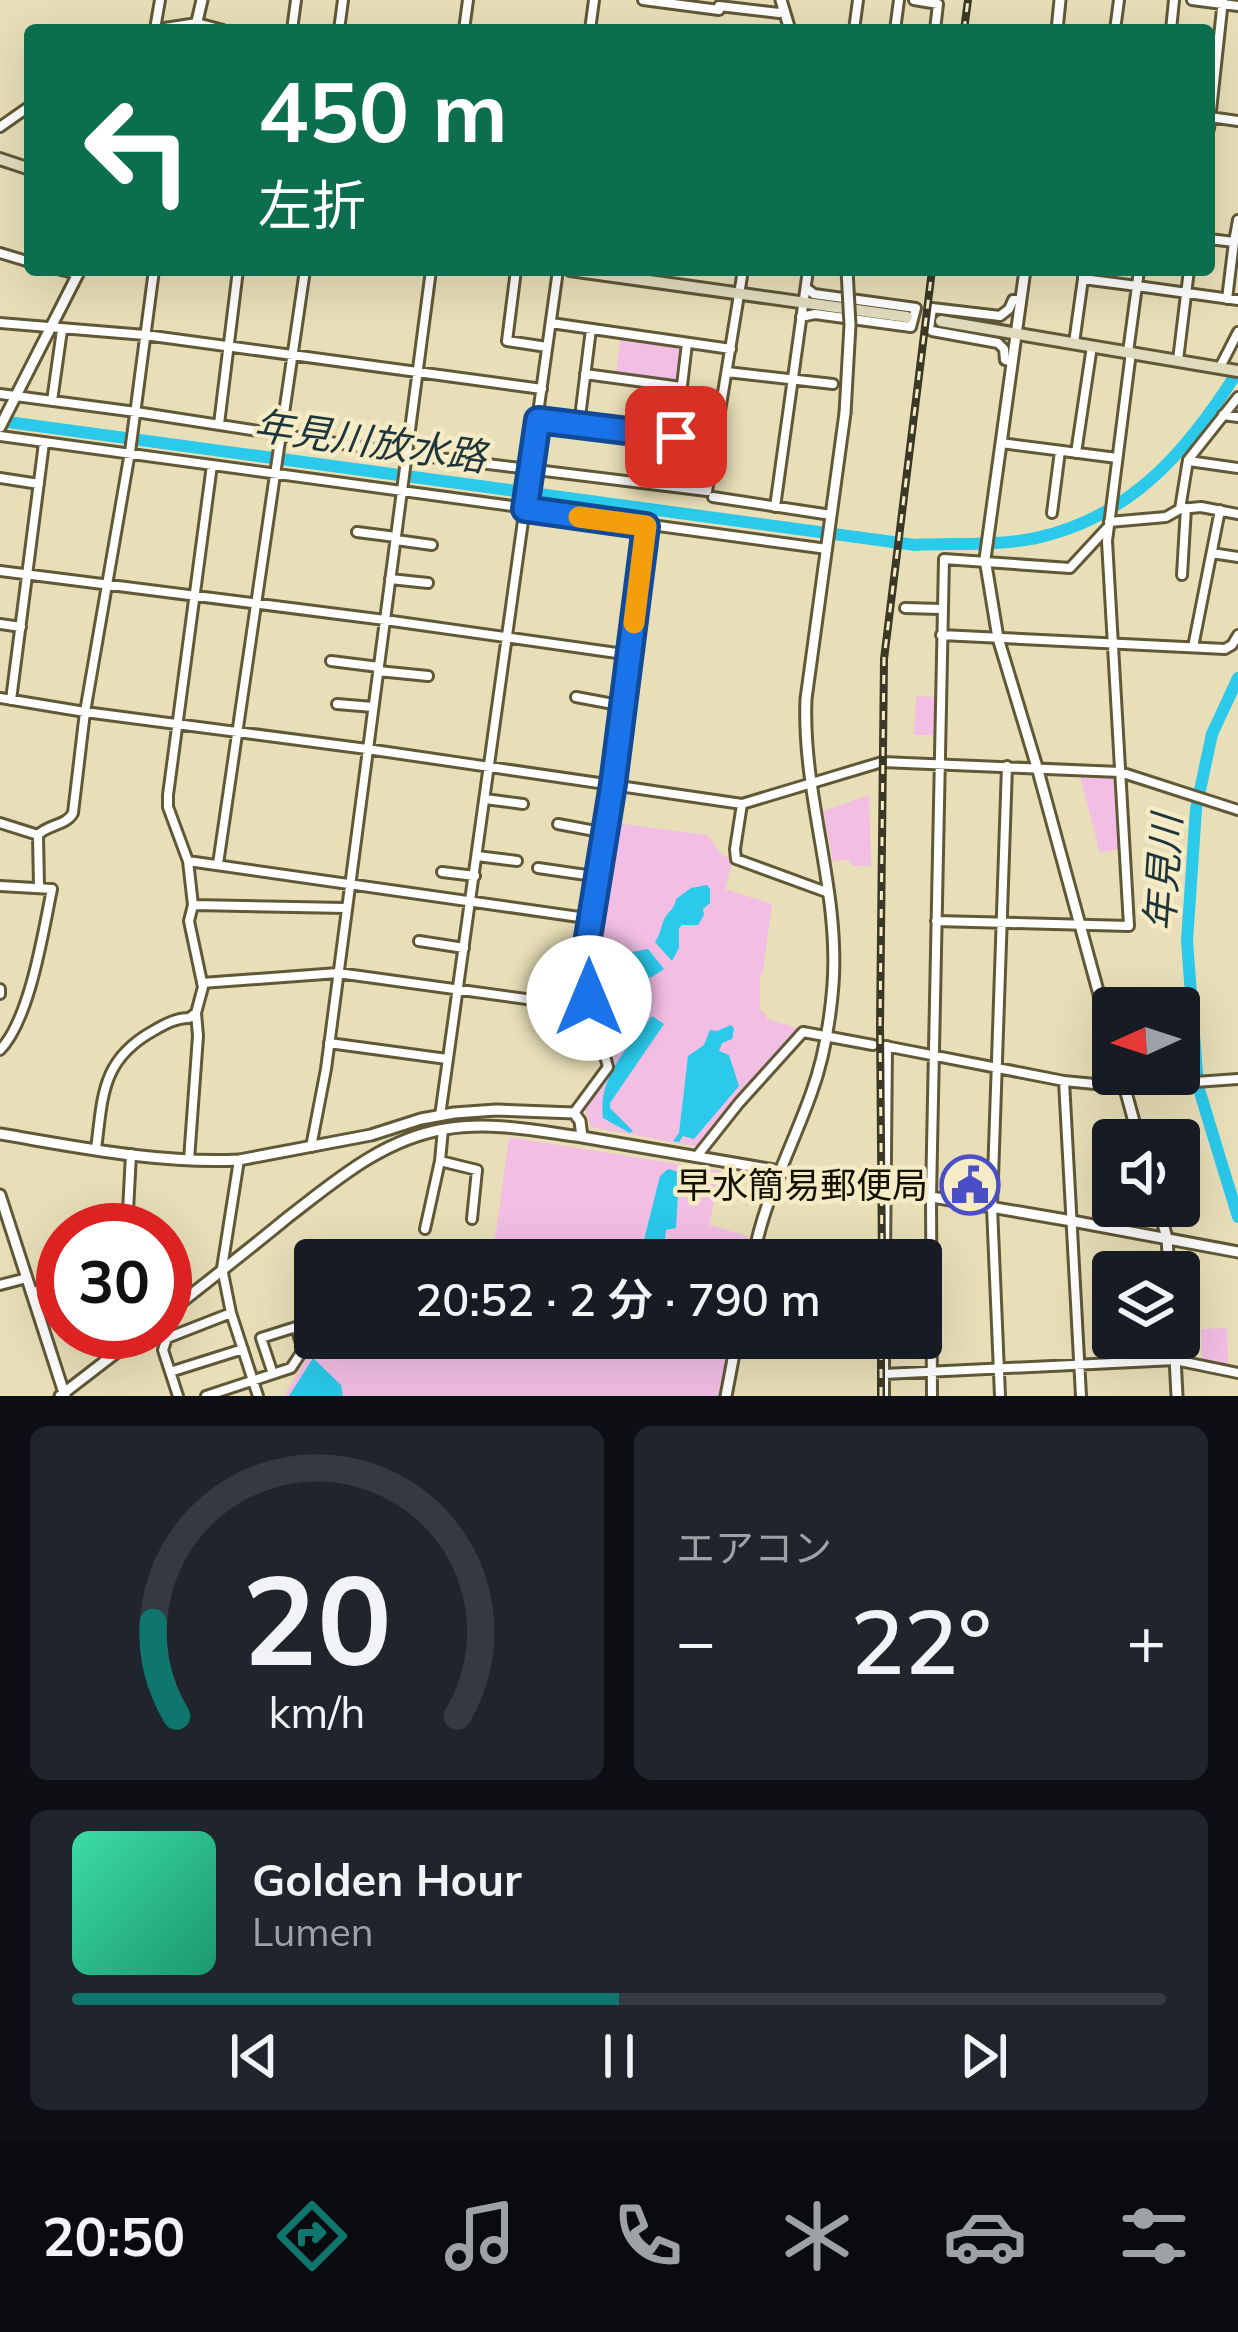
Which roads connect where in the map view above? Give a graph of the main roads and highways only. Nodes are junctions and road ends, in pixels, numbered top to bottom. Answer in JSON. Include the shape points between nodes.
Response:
{"nodes":[{"id":1,"x":653,"y":276,"type":"edge"},
{"id":2,"x":907,"y":316,"type":"dead end"},
{"id":3,"x":941,"y":321,"type":"dead end"},
{"id":4,"x":1238,"y":370,"type":"edge"}],
"edges":[{"from":1,"to":2,"type":"main road","via":[[802,310]]},
{"from":3,"to":4,"type":"main road"}]}
